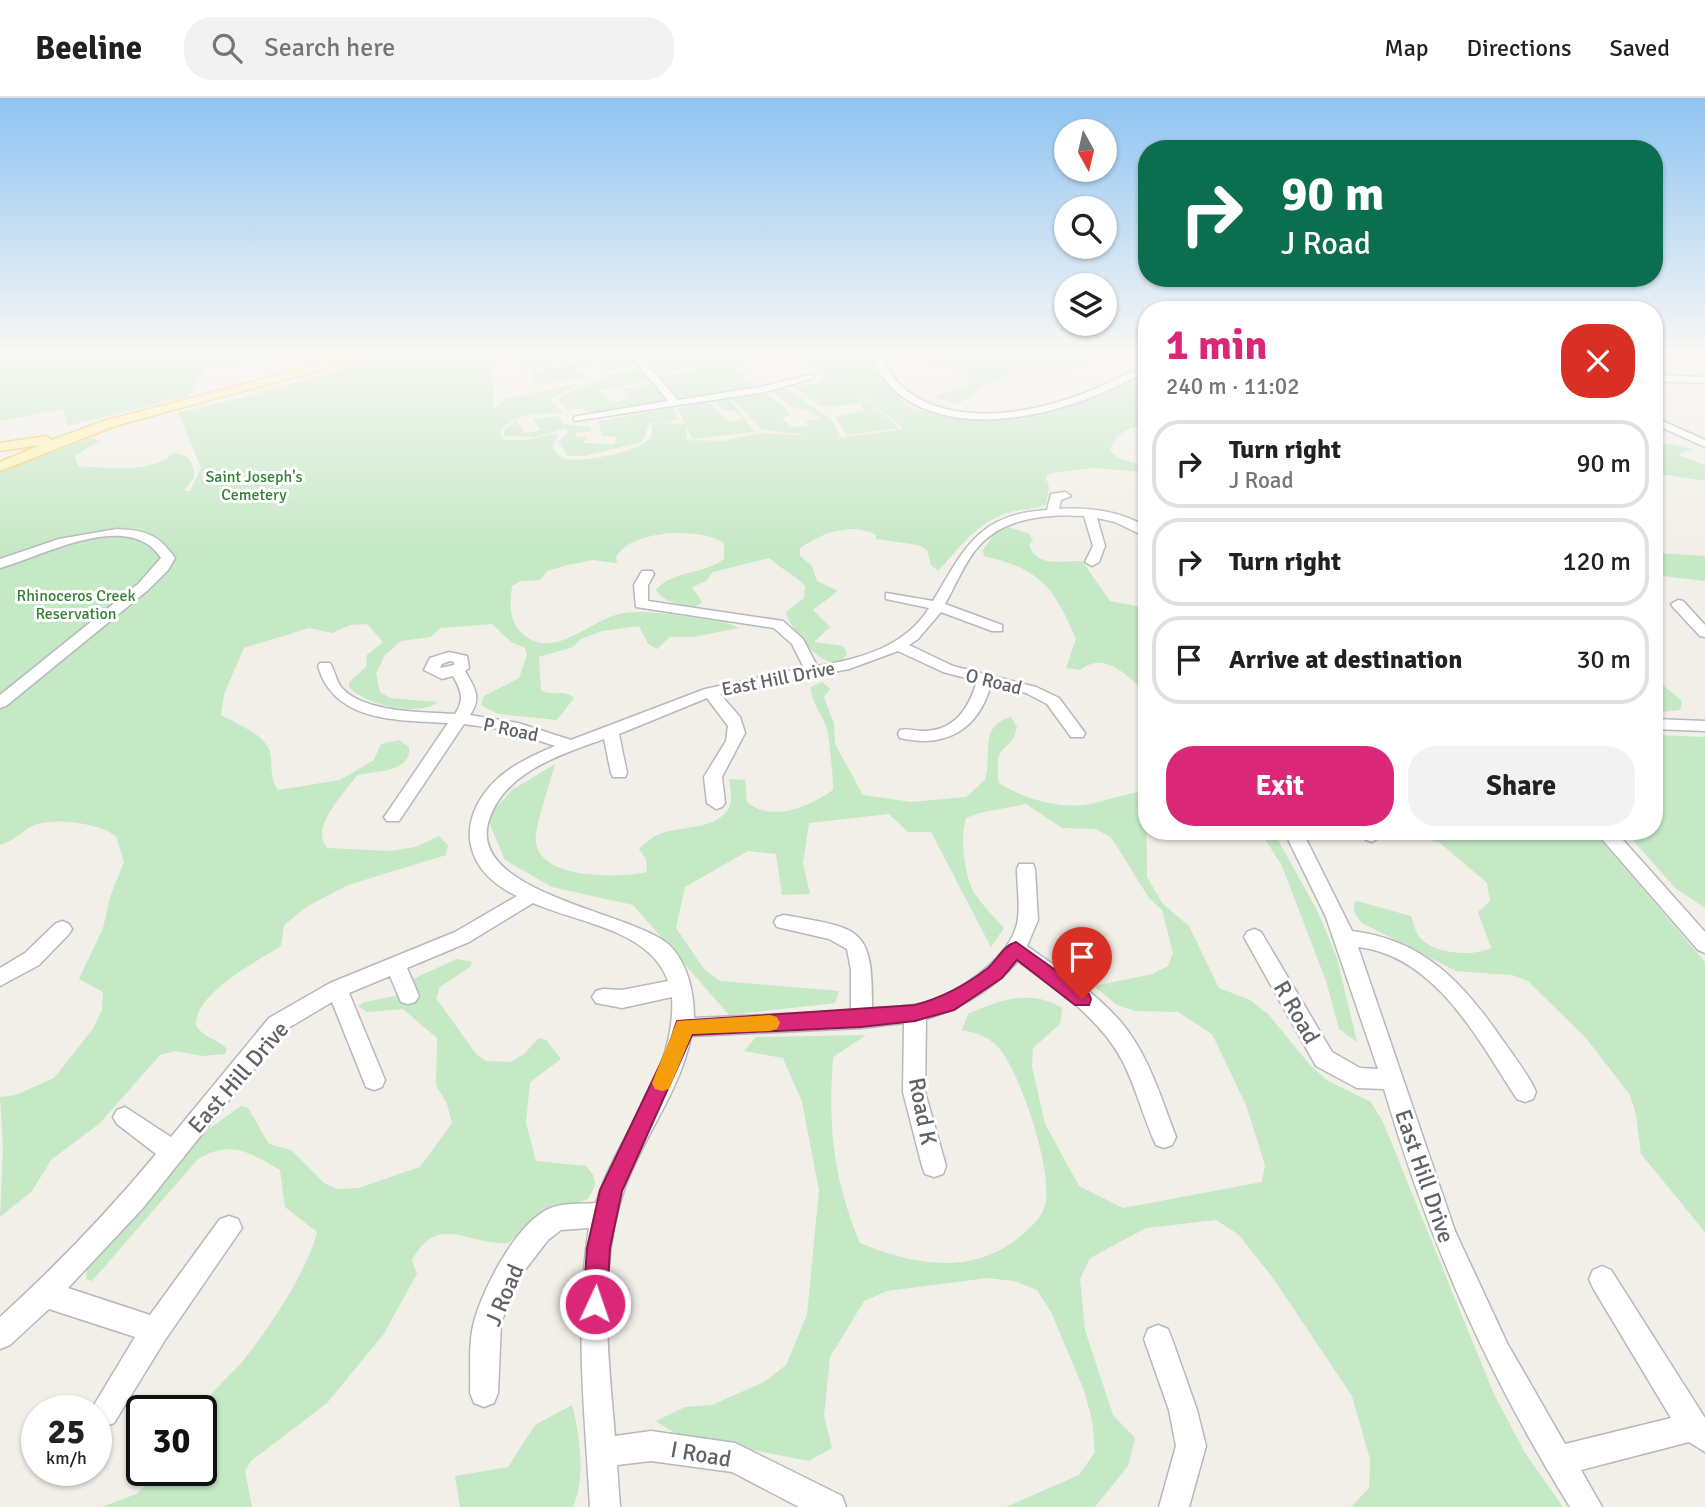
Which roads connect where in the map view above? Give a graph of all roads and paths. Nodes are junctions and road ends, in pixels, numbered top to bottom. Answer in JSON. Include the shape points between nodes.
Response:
{"nodes":[{"id":1,"x":121,"y":420,"type":"edge"},
{"id":2,"x":1663,"y":424,"type":"edge"},
{"id":3,"x":60,"y":441,"type":"junction"},
{"id":4,"x":1705,"y":444,"type":"edge"},
{"id":5,"x":0,"y":447,"type":"edge"},
{"id":6,"x":0,"y":467,"type":"edge"},
{"id":7,"x":1065,"y":496,"type":"dead end"},
{"id":8,"x":1053,"y":512,"type":"junction"},
{"id":9,"x":1089,"y":513,"type":"junction"},
{"id":10,"x":1138,"y":528,"type":"edge"},
{"id":11,"x":1092,"y":562,"type":"dead end"},
{"id":12,"x":0,"y":564,"type":"edge"},
{"id":13,"x":647,"y":574,"type":"dead end"},
{"id":14,"x":891,"y":596,"type":"dead end"},
{"id":15,"x":1678,"y":604,"type":"dead end"},
{"id":16,"x":938,"y":606,"type":"junction"},
{"id":17,"x":997,"y":628,"type":"dead end"},
{"id":18,"x":1705,"y":633,"type":"edge"},
{"id":19,"x":899,"y":646,"type":"junction"},
{"id":20,"x":325,"y":666,"type":"dead end"},
{"id":21,"x":457,"y":670,"type":"dead end"},
{"id":22,"x":812,"y":670,"type":"junction"},
{"id":23,"x":985,"y":679,"type":"junction"},
{"id":24,"x":710,"y":692,"type":"junction"},
{"id":25,"x":0,"y":703,"type":"edge"},
{"id":26,"x":462,"y":720,"type":"junction"},
{"id":27,"x":1663,"y":724,"type":"edge"},
{"id":28,"x":1705,"y":726,"type":"edge"},
{"id":29,"x":611,"y":732,"type":"junction"},
{"id":30,"x":1077,"y":733,"type":"dead end"},
{"id":31,"x":906,"y":734,"type":"dead end"},
{"id":32,"x":572,"y":746,"type":"junction"},
{"id":33,"x":619,"y":773,"type":"dead end"},
{"id":34,"x":716,"y":803,"type":"dead end"},
{"id":35,"x":393,"y":817,"type":"dead end"},
{"id":36,"x":1297,"y":840,"type":"edge"},
{"id":37,"x":1612,"y":840,"type":"edge"},
{"id":38,"x":1026,"y":869,"type":"dead end"},
{"id":39,"x":531,"y":894,"type":"junction"},
{"id":40,"x":783,"y":922,"type":"dead end"},
{"id":41,"x":62,"y":929,"type":"dead end"},
{"id":42,"x":1254,"y":937,"type":"dead end"},
{"id":43,"x":1346,"y":938,"type":"junction"},
{"id":44,"x":1705,"y":945,"type":"edge"},
{"id":45,"x":1016,"y":949,"type":"junction"},
{"id":46,"x":395,"y":963,"type":"junction"},
{"id":47,"x":7,"y":978,"type":"edge"},
{"id":48,"x":681,"y":987,"type":"junction"},
{"id":49,"x":337,"y":989,"type":"junction"},
{"id":50,"x":408,"y":996,"type":"dead end"},
{"id":51,"x":603,"y":997,"type":"dead end"},
{"id":52,"x":915,"y":1013,"type":"junction"},
{"id":53,"x":861,"y":1019,"type":"junction"},
{"id":54,"x":684,"y":1027,"type":"junction"},
{"id":55,"x":374,"y":1080,"type":"dead end"},
{"id":56,"x":1392,"y":1080,"type":"junction"},
{"id":57,"x":1525,"y":1092,"type":"dead end"},
{"id":58,"x":125,"y":1117,"type":"dead end"},
{"id":59,"x":1164,"y":1137,"type":"dead end"},
{"id":60,"x":172,"y":1152,"type":"junction"},
{"id":61,"x":934,"y":1166,"type":"dead end"},
{"id":62,"x":604,"y":1215,"type":"junction"},
{"id":63,"x":229,"y":1228,"type":"dead end"},
{"id":64,"x":1602,"y":1279,"type":"dead end"},
{"id":65,"x":45,"y":1294,"type":"junction"},
{"id":66,"x":155,"y":1329,"type":"junction"},
{"id":67,"x":0,"y":1335,"type":"edge"},
{"id":68,"x":1158,"y":1339,"type":"dead end"},
{"id":69,"x":484,"y":1393,"type":"dead end"},
{"id":70,"x":112,"y":1399,"type":"edge"},
{"id":71,"x":1699,"y":1432,"type":"edge"},
{"id":72,"x":602,"y":1452,"type":"junction"},
{"id":73,"x":1557,"y":1461,"type":"junction"},
{"id":74,"x":605,"y":1507,"type":"edge"},
{"id":75,"x":831,"y":1507,"type":"edge"},
{"id":76,"x":1174,"y":1507,"type":"edge"},
{"id":77,"x":1587,"y":1507,"type":"edge"}],
"edges":[{"from":1,"to":3,"type":"main road"},
{"from":2,"to":4,"type":"street"},
{"from":3,"to":5,"type":"main road","via":[[30,440]]},
{"from":3,"to":6,"type":"main road"},
{"from":7,"to":8,"type":"street","via":[[1055,497]]},
{"from":8,"to":9,"type":"street","name":"East Hill Drive"},
{"from":8,"to":16,"type":"street","name":"East Hill Drive","via":[[1008,521],[978,537],[962,557]]},
{"from":9,"to":10,"type":"street","name":"East Hill Drive"},
{"from":9,"to":11,"type":"street","via":[[1098,546]]},
{"from":12,"to":25,"type":"street","via":[[60,542],[102,534],[152,539],[167,558],[143,587]]},
{"from":13,"to":22,"type":"street","via":[[641,585],[641,604],[778,624],[798,642]]},
{"from":14,"to":16,"type":"street","via":[[905,606]]},
{"from":15,"to":18,"type":"street"},
{"from":16,"to":17,"type":"street"},
{"from":16,"to":19,"type":"street","name":"East Hill Drive","via":[[925,628]]},
{"from":19,"to":22,"type":"street","name":"East Hill Drive","via":[[864,660]]},
{"from":19,"to":23,"type":"street","name":"O Road","via":[[922,660]]},
{"from":20,"to":26,"type":"street","via":[[340,696],[361,705],[388,714]]},
{"from":21,"to":26,"type":"street","name":"P Road","via":[[470,698]]},
{"from":22,"to":24,"type":"street","name":"East Hill Drive"},
{"from":23,"to":30,"type":"street","name":"O Road","via":[[1031,690],[1053,701]]},
{"from":23,"to":31,"type":"street","via":[[976,706],[950,730],[919,738]]},
{"from":24,"to":29,"type":"street","name":"East Hill Drive"},
{"from":24,"to":34,"type":"street","via":[[738,728],[737,742],[713,777]]},
{"from":26,"to":32,"type":"street","name":"P Road","via":[[530,730]]},
{"from":26,"to":35,"type":"street"},
{"from":27,"to":28,"type":"street"},
{"from":29,"to":32,"type":"street","name":"East Hill Drive"},
{"from":29,"to":33,"type":"street"},
{"from":32,"to":39,"type":"street","name":"East Hill Drive","via":[[507,781],[483,810],[478,825],[477,840],[489,868]]},
{"from":36,"to":43,"type":"street","name":"East Hill Drive"},
{"from":37,"to":44,"type":"street"},
{"from":38,"to":45,"type":"street","via":[[1028,920]]},
{"from":39,"to":46,"type":"street","name":"East Hill Drive","via":[[462,937]]},
{"from":39,"to":48,"type":"street","name":"East Hill Drive","via":[[645,938],[662,951]]},
{"from":40,"to":53,"type":"street","via":[[845,936],[858,945],[862,957]]},
{"from":41,"to":47,"type":"street"},
{"from":42,"to":56,"type":"street","name":"R Road","via":[[1324,1059],[1357,1079]]},
{"from":43,"to":56,"type":"street","name":"East Hill Drive"},
{"from":43,"to":57,"type":"street","via":[[1368,938],[1425,966],[1455,992]]},
{"from":45,"to":52,"type":"street","via":[[995,972],[947,1004]]},
{"from":45,"to":59,"type":"street","via":[[1063,983],[1114,1030],[1135,1066]]},
{"from":46,"to":49,"type":"street","name":"East Hill Drive"},
{"from":46,"to":50,"type":"street"},
{"from":48,"to":51,"type":"street","via":[[622,999]]},
{"from":48,"to":54,"type":"street","name":"East Hill Drive"},
{"from":49,"to":55,"type":"street"},
{"from":49,"to":60,"type":"street","name":"East Hill Drive","via":[[277,1024]]},
{"from":52,"to":53,"type":"street"},
{"from":52,"to":61,"type":"street","name":"Road K","via":[[914,1091]]},
{"from":53,"to":54,"type":"street"},
{"from":54,"to":62,"type":"street","name":"East Hill Drive"},
{"from":56,"to":73,"type":"street","name":"East Hill Drive","via":[[1449,1246]]},
{"from":58,"to":60,"type":"street"},
{"from":60,"to":65,"type":"street","name":"East Hill Drive","via":[[134,1200]]},
{"from":62,"to":69,"type":"street","name":"J Road","via":[[557,1218],[539,1231],[509,1270],[487,1323]]},
{"from":62,"to":72,"type":"street","name":"East Hill Drive","via":[[594,1286]]},
{"from":63,"to":66,"type":"street"},
{"from":64,"to":71,"type":"street"},
{"from":65,"to":66,"type":"street"},
{"from":65,"to":67,"type":"street","name":"East Hill Drive"},
{"from":66,"to":70,"type":"street"},
{"from":68,"to":76,"type":"street","via":[[1191,1446]]},
{"from":71,"to":73,"type":"street"},
{"from":72,"to":74,"type":"street","name":"East Hill Drive"},
{"from":72,"to":75,"type":"street","name":"I Road","via":[[651,1446],[735,1458]]},
{"from":73,"to":77,"type":"street","name":"East Hill Drive"}]}
